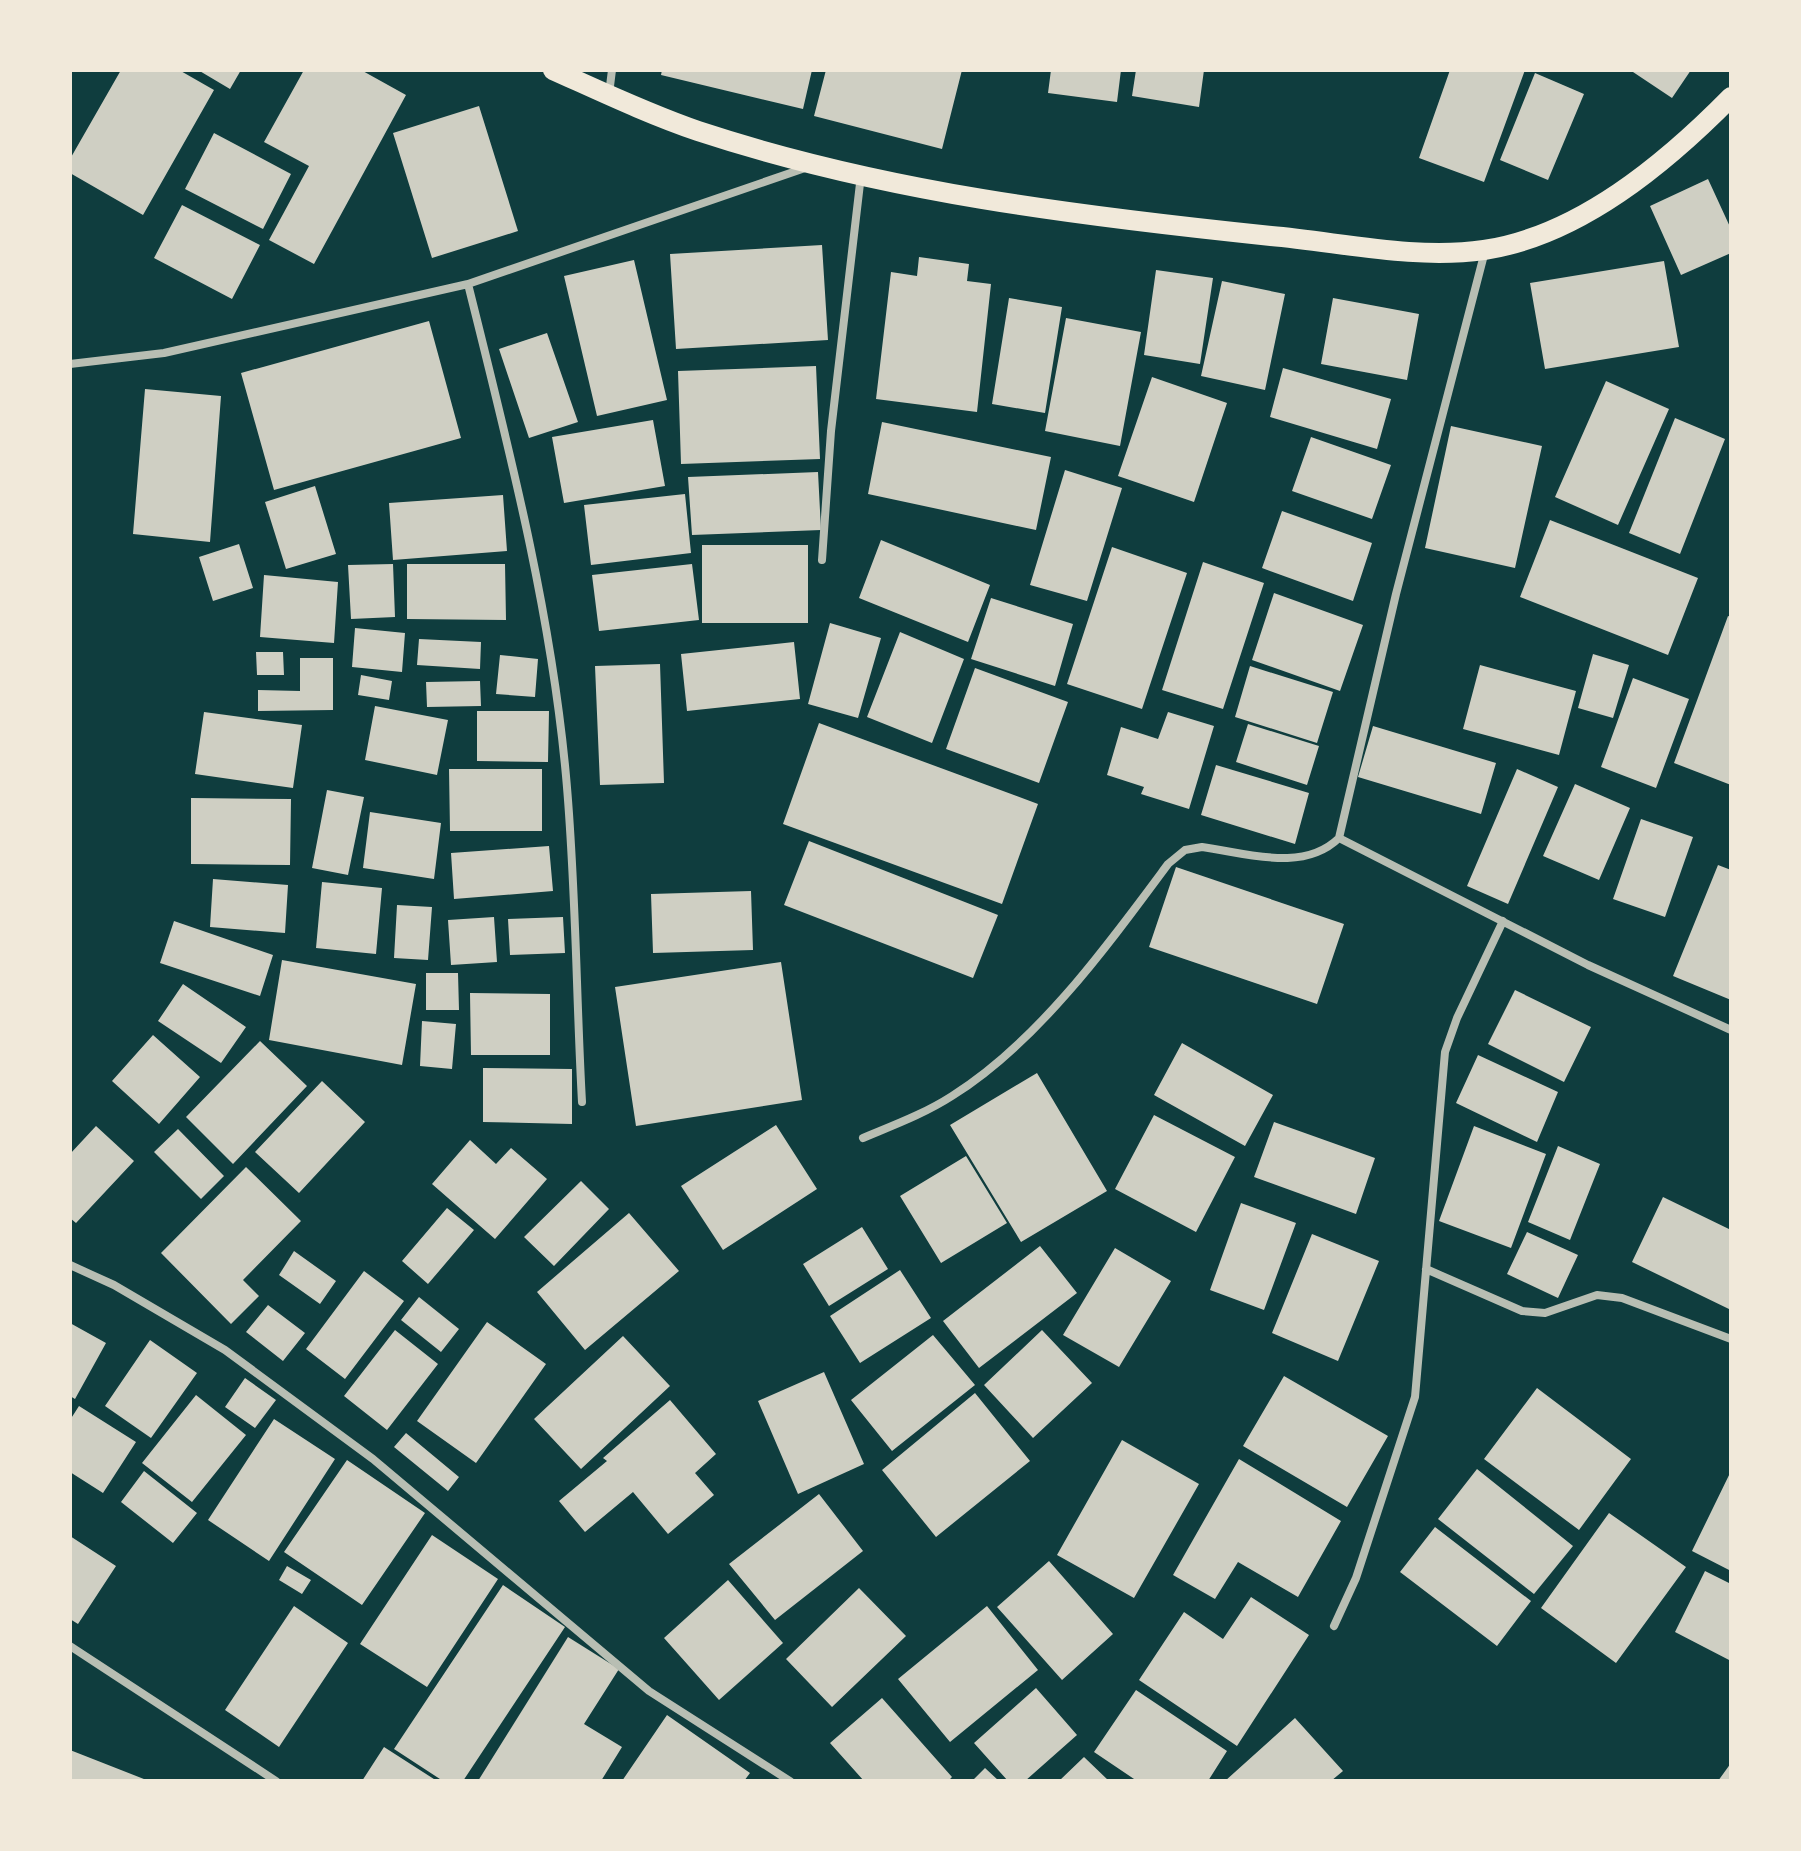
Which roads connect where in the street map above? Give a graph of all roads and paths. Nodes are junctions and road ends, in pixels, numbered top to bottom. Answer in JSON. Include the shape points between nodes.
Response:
{"nodes":[{"id":1,"x":553,"y":70,"type":"edge"},
{"id":2,"x":612,"y":70,"type":"edge"},
{"id":3,"x":609,"y":94,"type":"junction"},
{"id":4,"x":1731,"y":97,"type":"edge"},
{"id":5,"x":814,"y":165,"type":"junction"},
{"id":6,"x":861,"y":174,"type":"junction"},
{"id":7,"x":1485,"y":250,"type":"junction"},
{"id":8,"x":468,"y":284,"type":"junction"},
{"id":9,"x":70,"y":364,"type":"edge"},
{"id":10,"x":822,"y":560,"type":"dead end"},
{"id":11,"x":1339,"y":838,"type":"junction"},
{"id":12,"x":1503,"y":921,"type":"junction"},
{"id":13,"x":1731,"y":1030,"type":"edge"},
{"id":14,"x":582,"y":1102,"type":"dead end"},
{"id":15,"x":863,"y":1138,"type":"dead end"},
{"id":16,"x":70,"y":1265,"type":"edge"},
{"id":17,"x":1426,"y":1269,"type":"junction"},
{"id":18,"x":1731,"y":1339,"type":"edge"},
{"id":19,"x":1334,"y":1626,"type":"dead end"},
{"id":20,"x":70,"y":1646,"type":"edge"},
{"id":21,"x":276,"y":1781,"type":"edge"},
{"id":22,"x":790,"y":1781,"type":"edge"}],
"edges":[{"from":1,"to":3,"type":"main road"},
{"from":2,"to":3,"type":"street"},
{"from":3,"to":5,"type":"main road","via":[[695,130]]},
{"from":4,"to":7,"type":"main road","via":[[1609,200],[1547,231]]},
{"from":5,"to":6,"type":"main road"},
{"from":5,"to":8,"type":"street"},
{"from":6,"to":7,"type":"main road","via":[[1127,221],[1369,248]]},
{"from":6,"to":10,"type":"street","via":[[831,431]]},
{"from":7,"to":11,"type":"street"},
{"from":8,"to":9,"type":"street","via":[[164,353]]},
{"from":8,"to":14,"type":"street","via":[[513,467],[564,758]]},
{"from":11,"to":12,"type":"street"},
{"from":11,"to":15,"type":"street","via":[[1307,858],[1202,847],[1185,850],[1168,864],[1074,984],[1002,1058],[916,1117]]},
{"from":12,"to":13,"type":"street"},
{"from":12,"to":17,"type":"street","via":[[1445,1052]]},
{"from":16,"to":22,"type":"street","via":[[225,1350],[373,1459],[649,1691]]},
{"from":17,"to":18,"type":"street","via":[[1522,1311],[1545,1313],[1597,1295],[1622,1298]]},
{"from":17,"to":19,"type":"street","via":[[1415,1397],[1356,1578]]},
{"from":20,"to":21,"type":"street"}]}
